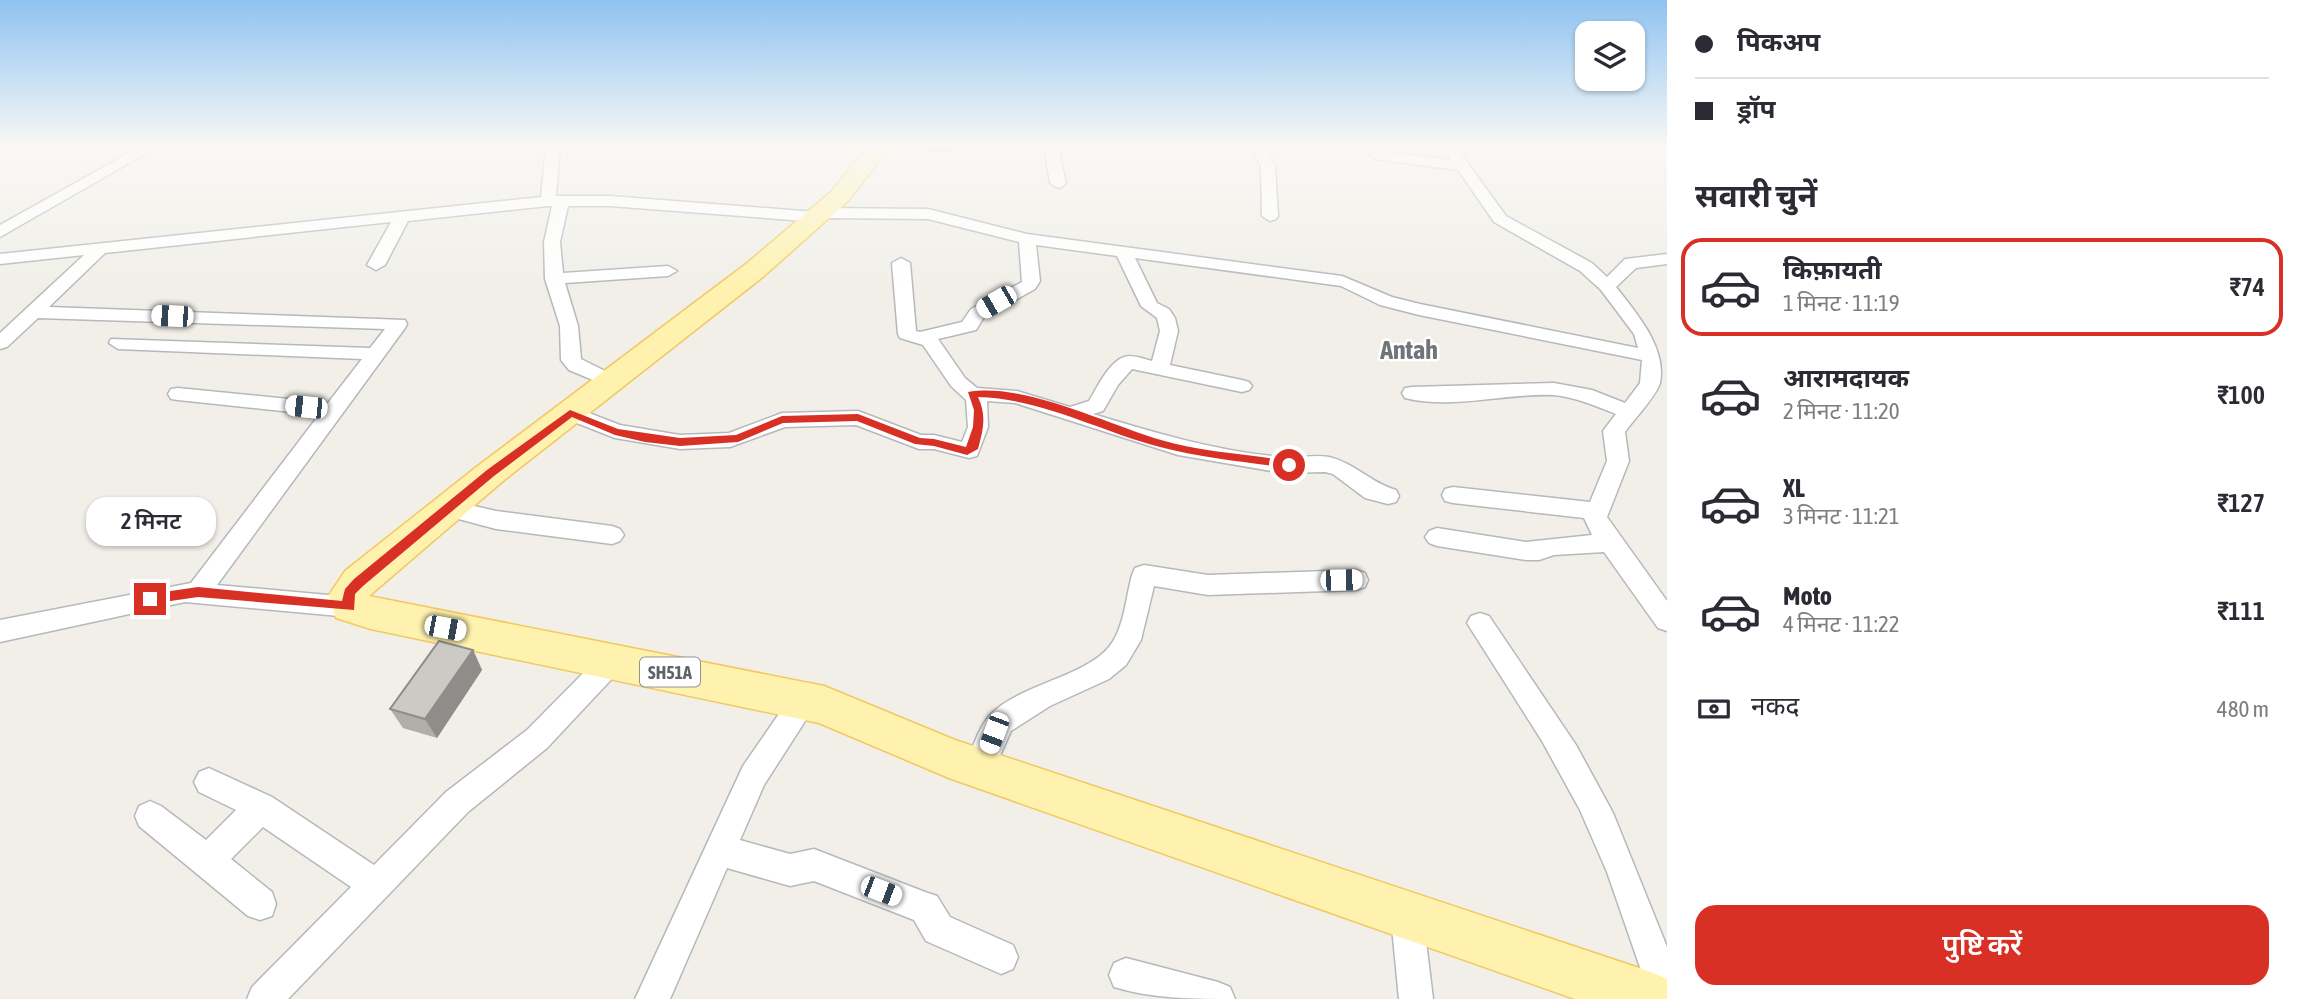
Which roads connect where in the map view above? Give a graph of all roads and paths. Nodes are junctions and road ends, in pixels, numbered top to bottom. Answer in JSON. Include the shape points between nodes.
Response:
{"nodes":[{"id":1,"x":68,"y":194,"type":"edge"},
{"id":2,"x":555,"y":194,"type":"edge"},
{"id":3,"x":841,"y":194,"type":"edge"},
{"id":4,"x":1269,"y":194,"type":"edge"},
{"id":5,"x":1482,"y":194,"type":"edge"},
{"id":6,"x":555,"y":200,"type":"junction"},
{"id":7,"x":821,"y":215,"type":"junction"},
{"id":8,"x":402,"y":216,"type":"junction"},
{"id":9,"x":1270,"y":216,"type":"dead end"},
{"id":10,"x":0,"y":232,"type":"edge"},
{"id":11,"x":1027,"y":239,"type":"junction"},
{"id":12,"x":99,"y":250,"type":"junction"},
{"id":13,"x":1123,"y":251,"type":"junction"},
{"id":14,"x":0,"y":259,"type":"edge"},
{"id":15,"x":1667,"y":259,"type":"edge"},
{"id":16,"x":901,"y":263,"type":"dead end"},
{"id":17,"x":376,"y":265,"type":"dead end"},
{"id":18,"x":668,"y":271,"type":"dead end"},
{"id":19,"x":554,"y":279,"type":"junction"},
{"id":20,"x":1606,"y":286,"type":"junction"},
{"id":21,"x":36,"y":312,"type":"junction"},
{"id":22,"x":923,"y":337,"type":"junction"},
{"id":23,"x":0,"y":343,"type":"edge"},
{"id":24,"x":118,"y":343,"type":"dead end"},
{"id":25,"x":376,"y":354,"type":"junction"},
{"id":26,"x":1160,"y":367,"type":"junction"},
{"id":27,"x":1656,"y":369,"type":"edge"},
{"id":28,"x":612,"y":382,"type":"junction"},
{"id":29,"x":1242,"y":386,"type":"dead end"},
{"id":30,"x":1412,"y":393,"type":"dead end"},
{"id":31,"x":178,"y":394,"type":"dead end"},
{"id":32,"x":972,"y":394,"type":"junction"},
{"id":33,"x":332,"y":410,"type":"junction"},
{"id":34,"x":1630,"y":412,"type":"junction"},
{"id":35,"x":570,"y":413,"type":"junction"},
{"id":36,"x":1073,"y":413,"type":"junction"},
{"id":37,"x":1453,"y":495,"type":"dead end"},
{"id":38,"x":1388,"y":496,"type":"dead end"},
{"id":39,"x":448,"y":509,"type":"junction"},
{"id":40,"x":1596,"y":511,"type":"junction"},
{"id":41,"x":612,"y":535,"type":"dead end"},
{"id":42,"x":1437,"y":537,"type":"dead end"},
{"id":43,"x":1610,"y":543,"type":"junction"},
{"id":44,"x":1356,"y":580,"type":"dead end"},
{"id":45,"x":198,"y":592,"type":"junction"},
{"id":46,"x":350,"y":607,"type":"junction"},
{"id":47,"x":1667,"y":621,"type":"edge"},
{"id":48,"x":1480,"y":623,"type":"dead end"},
{"id":49,"x":0,"y":631,"type":"edge"},
{"id":50,"x":612,"y":661,"type":"junction"},
{"id":51,"x":804,"y":701,"type":"junction"},
{"id":52,"x":980,"y":768,"type":"junction"},
{"id":53,"x":209,"y":782,"type":"dead end"},
{"id":54,"x":261,"y":807,"type":"junction"},
{"id":55,"x":150,"y":816,"type":"dead end"},
{"id":56,"x":719,"y":850,"type":"junction"},
{"id":57,"x":208,"y":860,"type":"junction"},
{"id":58,"x":376,"y":885,"type":"junction"},
{"id":59,"x":260,"y":904,"type":"dead end"},
{"id":60,"x":1407,"y":917,"type":"junction"},
{"id":61,"x":1001,"y":957,"type":"dead end"},
{"id":62,"x":1126,"y":975,"type":"dead end"},
{"id":63,"x":1667,"y":995,"type":"edge"},
{"id":64,"x":264,"y":999,"type":"edge"},
{"id":65,"x":652,"y":999,"type":"edge"},
{"id":66,"x":1218,"y":999,"type":"edge"},
{"id":67,"x":1416,"y":999,"type":"edge"},
{"id":68,"x":1651,"y":999,"type":"edge"}],
"edges":[{"from":1,"to":10,"type":"street"},
{"from":2,"to":6,"type":"street"},
{"from":3,"to":7,"type":"main road"},
{"from":4,"to":9,"type":"street"},
{"from":5,"to":20,"type":"street","via":[[1500,219],[1579,262]]},
{"from":6,"to":7,"type":"street"},
{"from":6,"to":8,"type":"street"},
{"from":6,"to":19,"type":"street"},
{"from":7,"to":11,"type":"street","via":[[928,214]]},
{"from":7,"to":28,"type":"main road"},
{"from":8,"to":12,"type":"street"},
{"from":8,"to":17,"type":"street"},
{"from":11,"to":13,"type":"street"},
{"from":11,"to":22,"type":"street","via":[[1028,285],[977,313],[969,326]]},
{"from":12,"to":14,"type":"street"},
{"from":12,"to":21,"type":"street"},
{"from":13,"to":26,"type":"street","via":[[1150,306],[1166,318],[1169,331]]},
{"from":13,"to":27,"type":"street","via":[[1342,281],[1385,300],[1547,337]]},
{"from":15,"to":20,"type":"street","via":[[1633,262]]},
{"from":16,"to":22,"type":"street","via":[[908,334]]},
{"from":18,"to":19,"type":"street"},
{"from":19,"to":28,"type":"street","via":[[569,326],[572,363]]},
{"from":20,"to":27,"type":"street","via":[[1643,334]]},
{"from":21,"to":23,"type":"street"},
{"from":21,"to":25,"type":"street","via":[[398,324]]},
{"from":22,"to":32,"type":"street"},
{"from":24,"to":25,"type":"street"},
{"from":25,"to":33,"type":"street"},
{"from":26,"to":29,"type":"street"},
{"from":26,"to":36,"type":"street","via":[[1126,363],[1096,406]]},
{"from":27,"to":34,"type":"street","via":[[1648,389]]},
{"from":28,"to":35,"type":"main road"},
{"from":30,"to":34,"type":"street","via":[[1554,389]]},
{"from":31,"to":33,"type":"street"},
{"from":32,"to":35,"type":"street","via":[[979,410],[978,427],[972,449],[967,451],[919,442],[858,418],[782,420],[738,438],[690,442],[615,431]]},
{"from":32,"to":36,"type":"street","via":[[1017,397]]},
{"from":33,"to":45,"type":"street"},
{"from":34,"to":40,"type":"street","via":[[1614,431],[1618,461]]},
{"from":35,"to":39,"type":"main road"},
{"from":36,"to":38,"type":"street","via":[[1178,448],[1283,465],[1326,464]]},
{"from":37,"to":40,"type":"street"},
{"from":39,"to":41,"type":"street"},
{"from":39,"to":46,"type":"main road","via":[[354,586],[348,596]]},
{"from":40,"to":43,"type":"street","via":[[1596,522]]},
{"from":42,"to":43,"type":"street","via":[[1527,551]]},
{"from":43,"to":47,"type":"street"},
{"from":44,"to":52,"type":"street","via":[[1208,585],[1144,575],[1128,640],[1117,657],[1001,722]]},
{"from":45,"to":46,"type":"street"},
{"from":45,"to":49,"type":"street"},
{"from":46,"to":50,"type":"main road","number":"SH51A"},
{"from":48,"to":63,"type":"street","via":[[1591,801],[1619,860]]},
{"from":50,"to":51,"type":"main road","number":"SH51A"},
{"from":50,"to":58,"type":"street","via":[[537,739],[463,797]]},
{"from":51,"to":52,"type":"main road","number":"SH51A","via":[[838,709]]},
{"from":51,"to":56,"type":"street","via":[[753,776]]},
{"from":52,"to":60,"type":"main road","number":"SH51A"},
{"from":53,"to":54,"type":"street"},
{"from":54,"to":57,"type":"street"},
{"from":54,"to":58,"type":"street"},
{"from":55,"to":57,"type":"street"},
{"from":56,"to":61,"type":"street","via":[[790,870],[814,865],[925,908],[938,929]]},
{"from":56,"to":65,"type":"street"},
{"from":57,"to":59,"type":"street"},
{"from":58,"to":64,"type":"street"},
{"from":60,"to":67,"type":"street"},
{"from":60,"to":68,"type":"main road","number":"SH51A"},
{"from":62,"to":66,"type":"street"}]}
